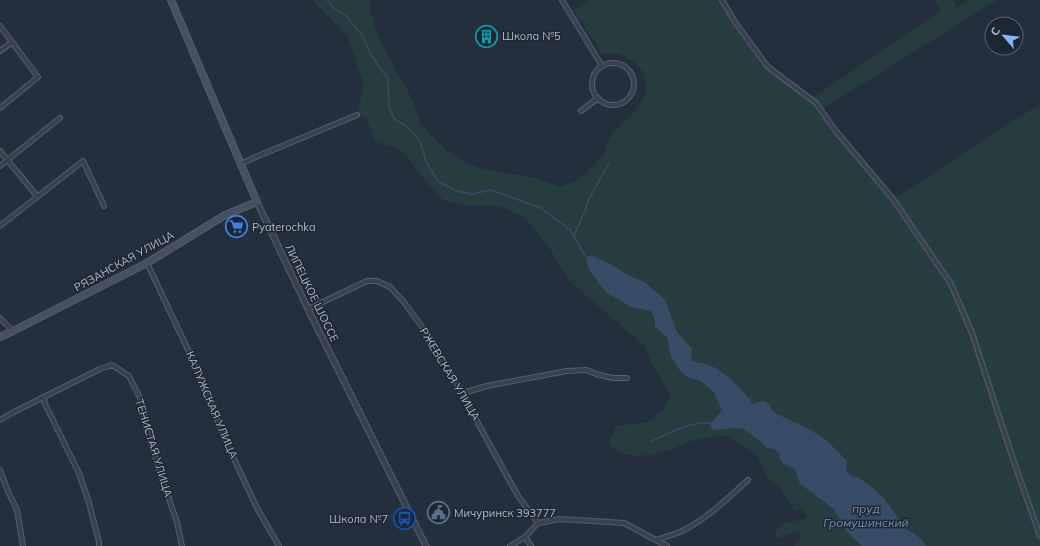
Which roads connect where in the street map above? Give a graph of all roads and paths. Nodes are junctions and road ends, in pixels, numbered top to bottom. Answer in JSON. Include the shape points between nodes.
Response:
{"nodes":[{"id":1,"x":171,"y":0,"type":"edge"},
{"id":2,"x":562,"y":0,"type":"edge"},
{"id":3,"x":722,"y":0,"type":"edge"},
{"id":4,"x":0,"y":26,"type":"edge"},
{"id":5,"x":12,"y":42,"type":"junction"},
{"id":6,"x":0,"y":51,"type":"edge"},
{"id":7,"x":602,"y":66,"type":"junction"},
{"id":8,"x":598,"y":98,"type":"junction"},
{"id":9,"x":0,"y":108,"type":"edge"},
{"id":10,"x":581,"y":111,"type":"dead end"},
{"id":11,"x":356,"y":115,"type":"dead end"},
{"id":12,"x":60,"y":118,"type":"dead end"},
{"id":13,"x":0,"y":151,"type":"edge"},
{"id":14,"x":7,"y":160,"type":"junction"},
{"id":15,"x":241,"y":164,"type":"junction"},
{"id":16,"x":0,"y":166,"type":"edge"},
{"id":17,"x":37,"y":196,"type":"junction"},
{"id":18,"x":257,"y":202,"type":"junction"},
{"id":19,"x":104,"y":206,"type":"dead end"},
{"id":20,"x":0,"y":226,"type":"edge"},
{"id":21,"x":147,"y":263,"type":"junction"},
{"id":22,"x":308,"y":309,"type":"junction"},
{"id":23,"x":0,"y":318,"type":"edge"},
{"id":24,"x":13,"y":331,"type":"junction"},
{"id":25,"x":0,"y":337,"type":"edge"},
{"id":26,"x":627,"y":378,"type":"dead end"},
{"id":27,"x":463,"y":393,"type":"junction"},
{"id":28,"x":44,"y":397,"type":"junction"},
{"id":29,"x":0,"y":420,"type":"edge"},
{"id":30,"x":0,"y":470,"type":"edge"},
{"id":31,"x":748,"y":480,"type":"dead end"},
{"id":32,"x":538,"y":523,"type":"junction"},
{"id":33,"x":1040,"y":536,"type":"edge"},
{"id":34,"x":525,"y":537,"type":"junction"},
{"id":35,"x":656,"y":540,"type":"junction"},
{"id":36,"x":23,"y":546,"type":"edge"},
{"id":37,"x":99,"y":546,"type":"edge"},
{"id":38,"x":182,"y":546,"type":"edge"},
{"id":39,"x":278,"y":546,"type":"edge"},
{"id":40,"x":426,"y":546,"type":"edge"},
{"id":41,"x":510,"y":546,"type":"edge"},
{"id":42,"x":531,"y":546,"type":"edge"},
{"id":43,"x":667,"y":546,"type":"edge"}],
"edges":[{"from":1,"to":15,"type":"main road","name":"ЛИПЕЦКОЕ ШОССЕ"},
{"from":2,"to":7,"type":"street"},
{"from":3,"to":33,"type":"street","via":[[768,67],[816,103],[835,130],[893,199],[952,284],[972,333]]},
{"from":4,"to":5,"type":"street"},
{"from":5,"to":6,"type":"street"},
{"from":5,"to":9,"type":"street","via":[[38,77]]},
{"from":7,"to":8,"type":"street","via":[[593,81],[594,92]]},
{"from":7,"to":8,"type":"street","via":[[613,63],[624,66],[632,74],[634,86],[630,96],[620,104],[605,103]]},
{"from":8,"to":10,"type":"street"},
{"from":11,"to":15,"type":"street"},
{"from":12,"to":14,"type":"street"},
{"from":13,"to":14,"type":"street"},
{"from":14,"to":16,"type":"street"},
{"from":14,"to":17,"type":"street"},
{"from":15,"to":18,"type":"main road","name":"ЛИПЕЦКОЕ ШОССЕ"},
{"from":17,"to":19,"type":"street","via":[[83,160]]},
{"from":17,"to":20,"type":"street"},
{"from":18,"to":21,"type":"main road","name":"РЯЗАНСКАЯ УЛИЦА","via":[[225,214]]},
{"from":18,"to":22,"type":"street","name":"ЛИПЕЦКОЕ ШОССЕ"},
{"from":21,"to":24,"type":"main road","name":"РЯЗАНСКАЯ УЛИЦА"},
{"from":21,"to":39,"type":"street","name":"КАЛУЖСКАЯ УЛИЦА","via":[[257,508]]},
{"from":22,"to":27,"type":"street","name":"РЖЕВСКАЯ УЛИЦА","via":[[367,281],[377,281],[390,287],[431,339]]},
{"from":22,"to":40,"type":"street","name":"ЛИПЕЦКОЕ ШОССЕ"},
{"from":23,"to":24,"type":"street"},
{"from":24,"to":25,"type":"main road","name":"РЯЗАНСКАЯ УЛИЦА"},
{"from":26,"to":27,"type":"street","via":[[613,378],[587,370],[567,371]]},
{"from":27,"to":32,"type":"street","name":"РЖЕВСКАЯ УЛИЦА","via":[[518,496]]},
{"from":28,"to":29,"type":"street","name":"ТЕНИСТАЯ УЛИЦА"},
{"from":28,"to":37,"type":"street","via":[[45,404],[79,473]]},
{"from":28,"to":38,"type":"street","name":"ТЕНИСТАЯ УЛИЦА","via":[[112,365],[129,376],[141,400],[147,430],[177,522]]},
{"from":30,"to":36,"type":"street","via":[[18,510]]},
{"from":31,"to":35,"type":"street","via":[[722,505],[702,519],[682,531]]},
{"from":32,"to":34,"type":"street"},
{"from":32,"to":35,"type":"street","via":[[560,519],[624,523]]},
{"from":34,"to":41,"type":"street"},
{"from":34,"to":42,"type":"street"},
{"from":35,"to":43,"type":"street"}]}
